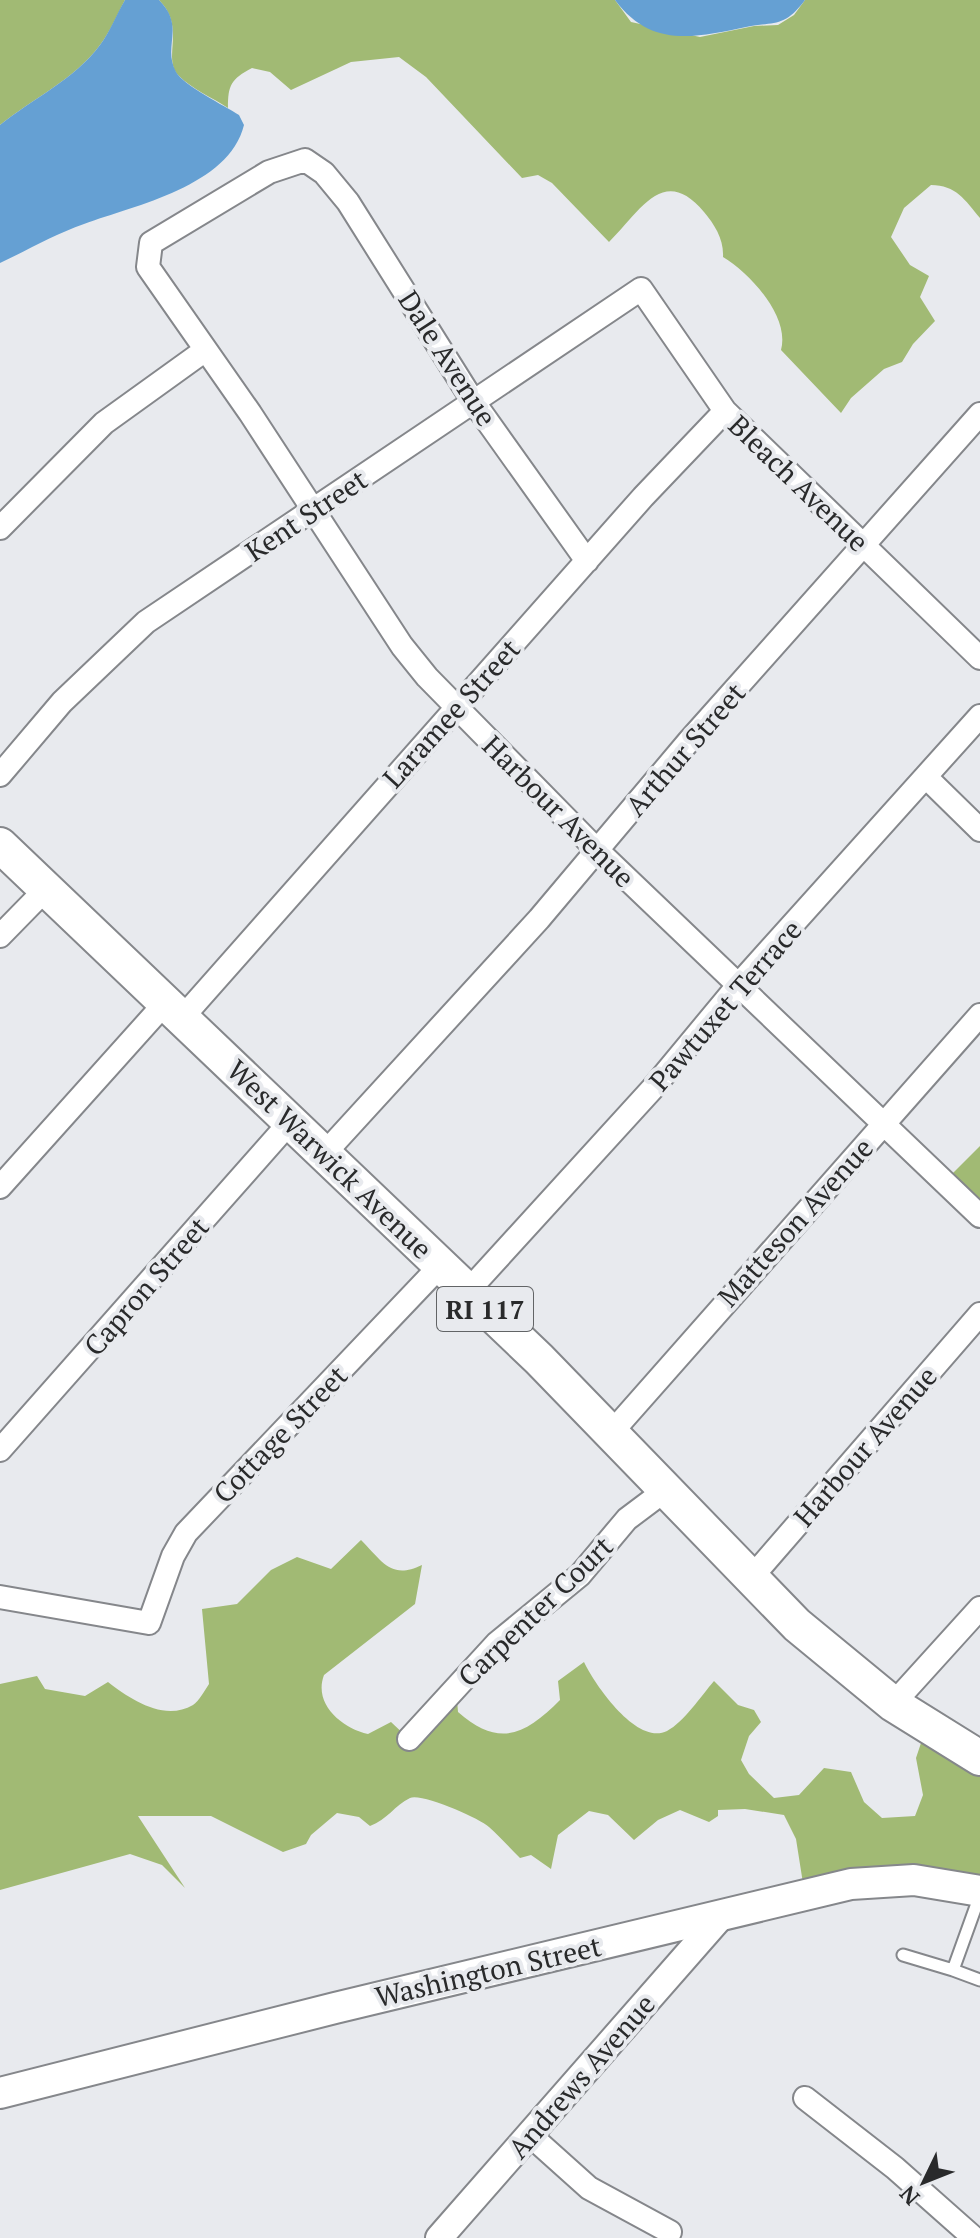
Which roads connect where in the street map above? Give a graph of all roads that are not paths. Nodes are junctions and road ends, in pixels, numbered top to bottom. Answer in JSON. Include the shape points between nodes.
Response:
{"nodes":[{"id":1,"x":305,"y":160,"type":"joint"},
{"id":2,"x":641,"y":289,"type":"joint"},
{"id":3,"x":204,"y":351,"type":"junction"},
{"id":4,"x":473,"y":401,"type":"junction"},
{"id":5,"x":725,"y":411,"type":"junction"},
{"id":6,"x":980,"y":414,"type":"edge"},
{"id":7,"x":315,"y":511,"type":"junction"},
{"id":8,"x":0,"y":528,"type":"edge"},
{"id":9,"x":865,"y":547,"type":"junction"},
{"id":10,"x":587,"y":561,"type":"junction"},
{"id":11,"x":980,"y":658,"type":"edge"},
{"id":12,"x":456,"y":708,"type":"junction"},
{"id":13,"x":980,"y":716,"type":"edge"},
{"id":14,"x":0,"y":775,"type":"edge"},
{"id":15,"x":927,"y":778,"type":"junction"},
{"id":16,"x":980,"y":830,"type":"edge"},
{"id":17,"x":0,"y":845,"type":"edge"},
{"id":18,"x":597,"y":850,"type":"junction"},
{"id":19,"x":46,"y":889,"type":"junction"},
{"id":20,"x":0,"y":936,"type":"edge"},
{"id":21,"x":740,"y":983,"type":"junction"},
{"id":22,"x":174,"y":1010,"type":"junction"},
{"id":23,"x":980,"y":1015,"type":"edge"},
{"id":24,"x":291,"y":1121,"type":"junction"},
{"id":25,"x":883,"y":1122,"type":"junction"},
{"id":26,"x":324,"y":1154,"type":"junction"},
{"id":27,"x":0,"y":1187,"type":"edge"},
{"id":28,"x":980,"y":1216,"type":"edge"},
{"id":29,"x":441,"y":1265,"type":"junction"},
{"id":30,"x":467,"y":1292,"type":"junction"},
{"id":31,"x":980,"y":1314,"type":"edge"},
{"id":32,"x":612,"y":1432,"type":"junction"},
{"id":33,"x":0,"y":1450,"type":"edge"},
{"id":34,"x":667,"y":1489,"type":"junction"},
{"id":35,"x":751,"y":1578,"type":"junction"},
{"id":36,"x":0,"y":1597,"type":"edge"},
{"id":37,"x":980,"y":1608,"type":"edge"},
{"id":38,"x":893,"y":1704,"type":"junction"},
{"id":39,"x":409,"y":1739,"type":"dead end"},
{"id":40,"x":980,"y":1758,"type":"edge"},
{"id":41,"x":980,"y":1893,"type":"edge"},
{"id":42,"x":723,"y":1914,"type":"junction"},
{"id":43,"x":903,"y":1955,"type":"dead end"},
{"id":44,"x":953,"y":1970,"type":"junction"},
{"id":45,"x":980,"y":1980,"type":"edge"},
{"id":46,"x":0,"y":2093,"type":"edge"},
{"id":47,"x":805,"y":2098,"type":"dead end"},
{"id":48,"x":531,"y":2136,"type":"junction"},
{"id":49,"x":670,"y":2232,"type":"dead end"},
{"id":50,"x":439,"y":2238,"type":"edge"},
{"id":51,"x":974,"y":2238,"type":"edge"}],
"edges":[{"from":1,"to":3,"type":"street","name":"Harbour Avenue","via":[[269,172],[151,243],[148,267]]},
{"from":1,"to":4,"type":"street","name":"Dale Avenue","via":[[348,202]]},
{"from":2,"to":4,"type":"street","name":"Kent Street"},
{"from":2,"to":5,"type":"street","name":"Bleach Avenue"},
{"from":3,"to":7,"type":"street","name":"Harbour Avenue"},
{"from":3,"to":8,"type":"street","via":[[118,412]]},
{"from":4,"to":7,"type":"street","name":"Kent Street"},
{"from":4,"to":10,"type":"street","name":"Dale Avenue"},
{"from":5,"to":9,"type":"street","name":"Bleach Avenue"},
{"from":5,"to":10,"type":"street","name":"Laramee Street"},
{"from":6,"to":9,"type":"street","name":"Arthur Street"},
{"from":7,"to":12,"type":"street","name":"Harbour Avenue","via":[[402,646]]},
{"from":7,"to":14,"type":"street","name":"Kent Street","via":[[146,622],[62,702]]},
{"from":9,"to":11,"type":"street","name":"Bleach Avenue"},
{"from":9,"to":18,"type":"street","name":"Arthur Street"},
{"from":10,"to":12,"type":"street","name":"Laramee Street"},
{"from":12,"to":18,"type":"street","name":"Harbour Avenue"},
{"from":12,"to":22,"type":"street","name":"Laramee Street"},
{"from":13,"to":15,"type":"street","name":"Pawtuxet Terrace"},
{"from":15,"to":16,"type":"street"},
{"from":15,"to":21,"type":"street","name":"Pawtuxet Terrace"},
{"from":17,"to":19,"type":"main road","name":"West Warwick Avenue","number":"RI 117"},
{"from":18,"to":21,"type":"street","name":"Harbour Avenue"},
{"from":18,"to":26,"type":"street","name":"Arthur Street"},
{"from":19,"to":20,"type":"street"},
{"from":19,"to":22,"type":"main road","name":"West Warwick Avenue","number":"RI 117"},
{"from":21,"to":25,"type":"street","name":"Harbour Avenue"},
{"from":21,"to":30,"type":"street","name":"Pawtuxet Terrace","via":[[653,1088]]},
{"from":22,"to":24,"type":"main road","name":"West Warwick Avenue","number":"RI 117"},
{"from":22,"to":27,"type":"street","name":"Laramee Street"},
{"from":23,"to":25,"type":"street","name":"Matteson Avenue"},
{"from":24,"to":26,"type":"main road","name":"West Warwick Avenue","number":"RI 117"},
{"from":24,"to":33,"type":"street","name":"Capron Street"},
{"from":25,"to":28,"type":"street","name":"Harbour Avenue"},
{"from":25,"to":32,"type":"street","name":"Matteson Avenue"},
{"from":26,"to":29,"type":"main road","name":"West Warwick Avenue","number":"RI 117"},
{"from":29,"to":30,"type":"main road","name":"West Warwick Avenue","number":"RI 117"},
{"from":29,"to":36,"type":"street","name":"Cottage Street","via":[[186,1533],[149,1623]]},
{"from":30,"to":32,"type":"main road","name":"West Warwick Avenue","number":"RI 117"},
{"from":31,"to":35,"type":"street","name":"Harbour Avenue"},
{"from":32,"to":34,"type":"main road","name":"West Warwick Avenue","number":"RI 117"},
{"from":34,"to":35,"type":"main road","name":"West Warwick Avenue","number":"RI 117"},
{"from":34,"to":39,"type":"street","name":"Carpenter Court","via":[[627,1519],[580,1575],[497,1643]]},
{"from":35,"to":38,"type":"main road","name":"West Warwick Avenue","number":"RI 117","via":[[806,1633]]},
{"from":37,"to":38,"type":"street"},
{"from":38,"to":40,"type":"main road","name":"West Warwick Avenue","number":"RI 117"},
{"from":41,"to":42,"type":"main road","name":"Washington Street","via":[[952,1884],[881,1880]]},
{"from":41,"to":44,"type":"lane"},
{"from":42,"to":46,"type":"main road","name":"Washington Street"},
{"from":42,"to":48,"type":"street","name":"Andrews Avenue"},
{"from":43,"to":44,"type":"lane"},
{"from":44,"to":45,"type":"lane"},
{"from":47,"to":51,"type":"street"},
{"from":48,"to":49,"type":"street","via":[[589,2188]]},
{"from":48,"to":50,"type":"street","name":"Andrews Avenue"}]}
